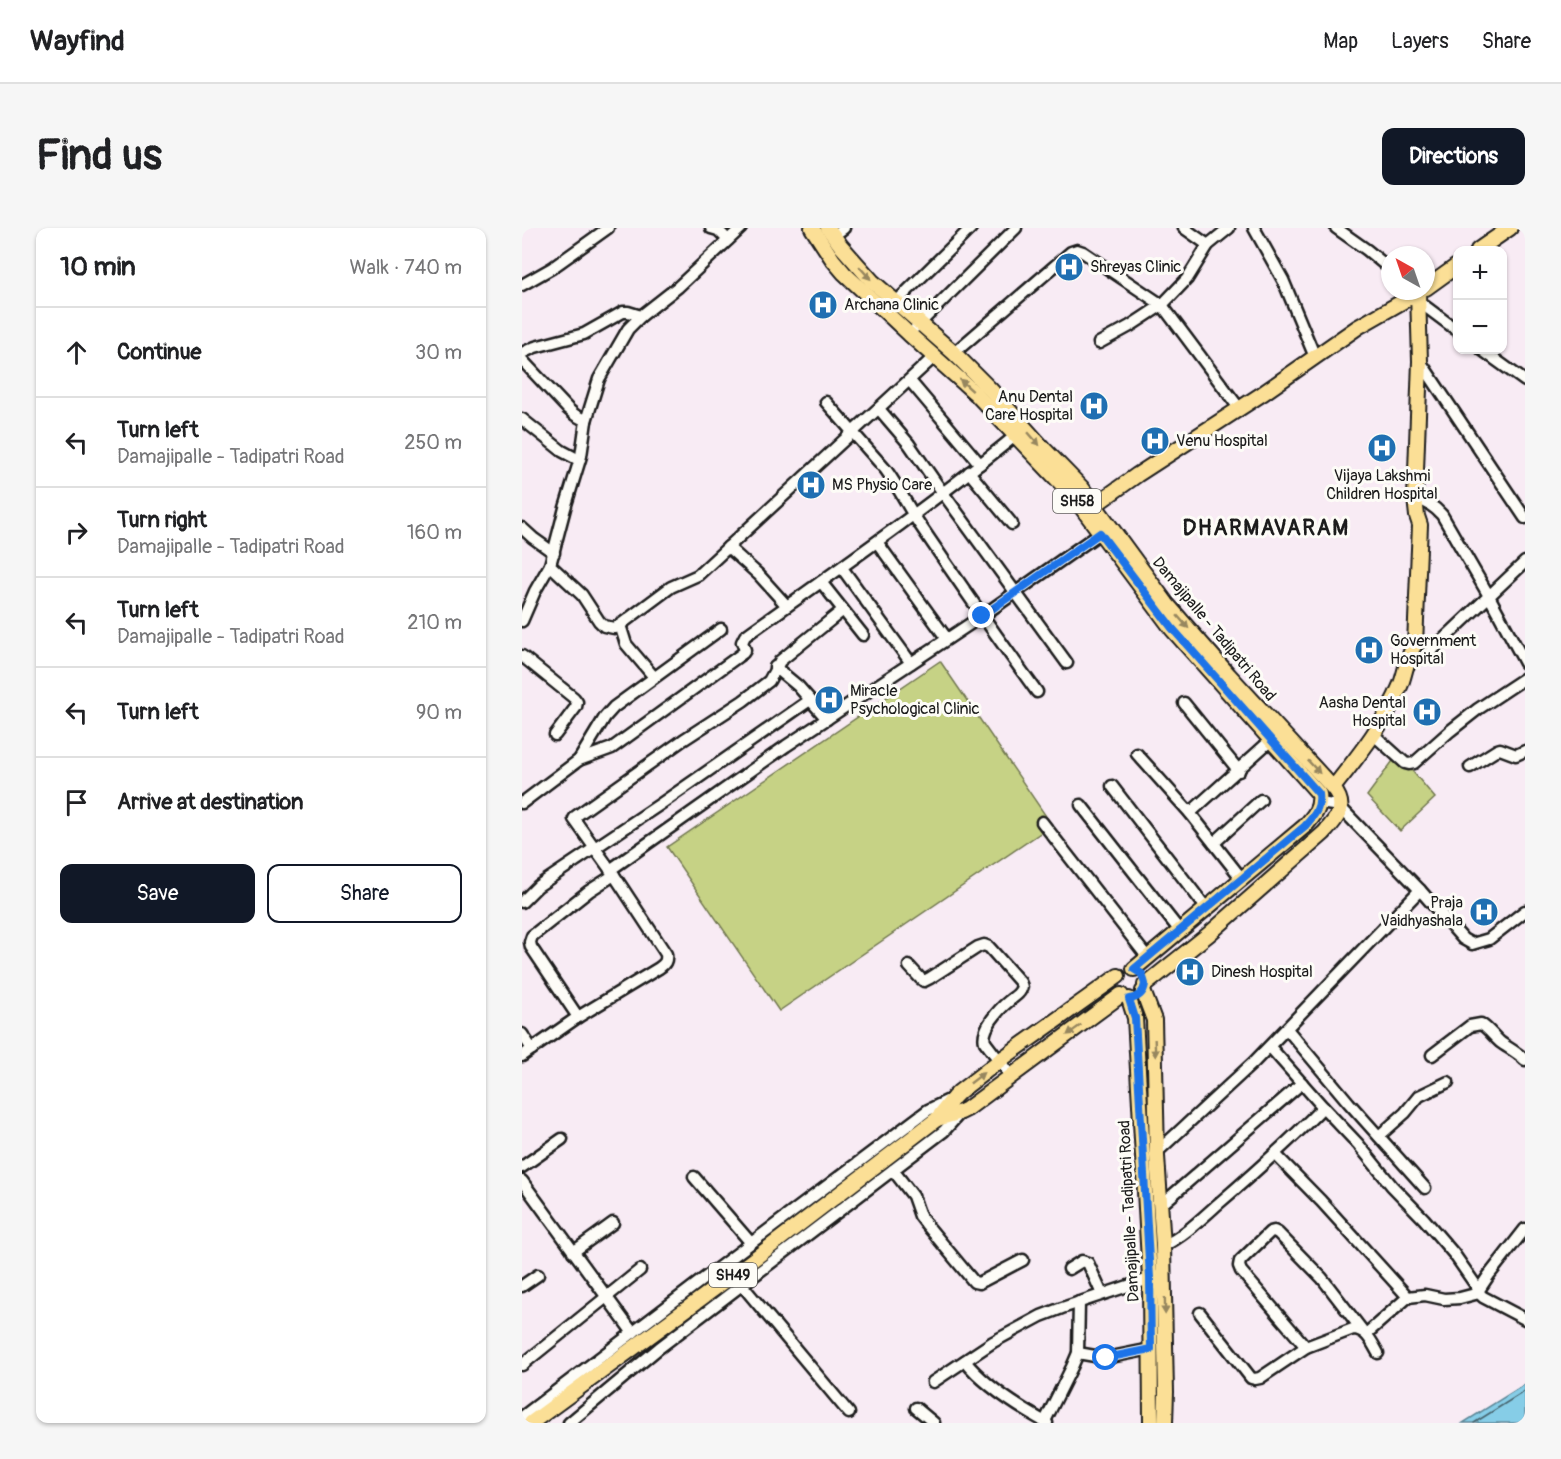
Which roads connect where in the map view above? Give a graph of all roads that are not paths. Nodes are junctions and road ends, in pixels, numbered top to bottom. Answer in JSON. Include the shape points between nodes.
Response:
{"nodes":[{"id":1,"x":608,"y":228,"type":"edge"},
{"id":2,"x":711,"y":228,"type":"edge"},
{"id":3,"x":741,"y":228,"type":"edge"},
{"id":4,"x":812,"y":228,"type":"edge"},
{"id":5,"x":971,"y":228,"type":"edge"},
{"id":6,"x":1016,"y":228,"type":"edge"},
{"id":7,"x":1184,"y":228,"type":"edge"},
{"id":8,"x":1228,"y":228,"type":"edge"},
{"id":9,"x":1254,"y":228,"type":"edge"},
{"id":10,"x":1336,"y":228,"type":"edge"},
{"id":11,"x":1510,"y":228,"type":"edge"},
{"id":12,"x":835,"y":231,"type":"edge"},
{"id":13,"x":728,"y":240,"type":"junction"},
{"id":14,"x":1208,"y":245,"type":"junction"},
{"id":15,"x":1484,"y":246,"type":"edge"},
{"id":16,"x":1381,"y":261,"type":"edge"},
{"id":17,"x":1453,"y":269,"type":"edge"},
{"id":18,"x":1435,"y":282,"type":"edge"},
{"id":19,"x":522,"y":285,"type":"edge"},
{"id":20,"x":1407,"y":300,"type":"edge"},
{"id":21,"x":1420,"y":300,"type":"edge"},
{"id":22,"x":1427,"y":300,"type":"edge"},
{"id":23,"x":896,"y":302,"type":"junction"},
{"id":24,"x":1162,"y":305,"type":"junction"},
{"id":25,"x":641,"y":316,"type":"junction"},
{"id":26,"x":920,"y":323,"type":"junction"},
{"id":27,"x":1453,"y":326,"type":"edge"},
{"id":28,"x":909,"y":334,"type":"junction"},
{"id":29,"x":1100,"y":343,"type":"dead end"},
{"id":30,"x":522,"y":353,"type":"edge"},
{"id":31,"x":954,"y":353,"type":"junction"},
{"id":32,"x":1488,"y":354,"type":"edge"},
{"id":33,"x":934,"y":357,"type":"junction"},
{"id":34,"x":1315,"y":357,"type":"junction"},
{"id":35,"x":522,"y":360,"type":"edge"},
{"id":36,"x":1420,"y":361,"type":"junction"},
{"id":37,"x":910,"y":381,"type":"junction"},
{"id":38,"x":1525,"y":381,"type":"edge"},
{"id":39,"x":826,"y":402,"type":"dead end"},
{"id":40,"x":1239,"y":408,"type":"junction"},
{"id":41,"x":879,"y":409,"type":"junction"},
{"id":42,"x":522,"y":419,"type":"edge"},
{"id":43,"x":586,"y":421,"type":"junction"},
{"id":44,"x":853,"y":432,"type":"junction"},
{"id":45,"x":1015,"y":435,"type":"junction"},
{"id":46,"x":579,"y":460,"type":"junction"},
{"id":47,"x":980,"y":464,"type":"junction"},
{"id":48,"x":969,"y":472,"type":"junction"},
{"id":49,"x":943,"y":493,"type":"junction"},
{"id":50,"x":1415,"y":498,"type":"junction"},
{"id":51,"x":1095,"y":505,"type":"junction"},
{"id":52,"x":913,"y":515,"type":"junction"},
{"id":53,"x":1525,"y":518,"type":"edge"},
{"id":54,"x":1012,"y":524,"type":"dead end"},
{"id":55,"x":522,"y":528,"type":"edge"},
{"id":56,"x":1100,"y":533,"type":"junction"},
{"id":57,"x":877,"y":542,"type":"junction"},
{"id":58,"x":728,"y":547,"type":"junction"},
{"id":59,"x":554,"y":553,"type":"junction"},
{"id":60,"x":1525,"y":562,"type":"edge"},
{"id":61,"x":550,"y":565,"type":"junction"},
{"id":62,"x":842,"y":568,"type":"junction"},
{"id":63,"x":822,"y":582,"type":"junction"},
{"id":64,"x":522,"y":587,"type":"edge"},
{"id":65,"x":535,"y":591,"type":"junction"},
{"id":66,"x":1016,"y":592,"type":"junction"},
{"id":67,"x":1489,"y":596,"type":"junction"},
{"id":68,"x":787,"y":606,"type":"junction"},
{"id":69,"x":843,"y":610,"type":"junction"},
{"id":70,"x":523,"y":616,"type":"edge"},
{"id":71,"x":982,"y":616,"type":"junction"},
{"id":72,"x":620,"y":625,"type":"junction"},
{"id":73,"x":721,"y":629,"type":"dead end"},
{"id":74,"x":863,"y":635,"type":"dead end"},
{"id":75,"x":946,"y":639,"type":"junction"},
{"id":76,"x":522,"y":656,"type":"edge"},
{"id":77,"x":911,"y":663,"type":"junction"},
{"id":78,"x":1067,"y":663,"type":"dead end"},
{"id":79,"x":1525,"y":663,"type":"edge"},
{"id":80,"x":1406,"y":667,"type":"junction"},
{"id":81,"x":775,"y":668,"type":"junction"},
{"id":82,"x":654,"y":677,"type":"junction"},
{"id":83,"x":1525,"y":678,"type":"edge"},
{"id":84,"x":1037,"y":692,"type":"dead end"},
{"id":85,"x":810,"y":700,"type":"junction"},
{"id":86,"x":1184,"y":703,"type":"dead end"},
{"id":87,"x":827,"y":719,"type":"junction"},
{"id":88,"x":555,"y":735,"type":"dead end"},
{"id":89,"x":1374,"y":735,"type":"junction"},
{"id":90,"x":1271,"y":740,"type":"junction"},
{"id":91,"x":1525,"y":751,"type":"edge"},
{"id":92,"x":1137,"y":754,"type":"dead end"},
{"id":93,"x":579,"y":760,"type":"junction"},
{"id":94,"x":1470,"y":767,"type":"dead end"},
{"id":95,"x":1239,"y":771,"type":"junction"},
{"id":96,"x":1112,"y":786,"type":"dead end"},
{"id":97,"x":1333,"y":788,"type":"junction"},
{"id":98,"x":1319,"y":799,"type":"junction"},
{"id":99,"x":1261,"y":800,"type":"dead end"},
{"id":100,"x":522,"y":803,"type":"edge"},
{"id":101,"x":1082,"y":805,"type":"dead end"},
{"id":102,"x":1341,"y":808,"type":"junction"},
{"id":103,"x":1190,"y":813,"type":"junction"},
{"id":104,"x":1042,"y":822,"type":"dead end"},
{"id":105,"x":1214,"y":843,"type":"junction"},
{"id":106,"x":594,"y":849,"type":"junction"},
{"id":107,"x":612,"y":872,"type":"junction"},
{"id":108,"x":1242,"y":879,"type":"junction"},
{"id":109,"x":1420,"y":890,"type":"junction"},
{"id":110,"x":522,"y":902,"type":"edge"},
{"id":111,"x":1207,"y":909,"type":"junction"},
{"id":112,"x":1525,"y":911,"type":"edge"},
{"id":113,"x":1180,"y":931,"type":"junction"},
{"id":114,"x":1148,"y":958,"type":"junction"},
{"id":115,"x":909,"y":966,"type":"dead end"},
{"id":116,"x":1134,"y":969,"type":"junction"},
{"id":117,"x":1118,"y":976,"type":"junction"},
{"id":118,"x":1144,"y":988,"type":"junction"},
{"id":119,"x":1125,"y":997,"type":"junction"},
{"id":120,"x":579,"y":1017,"type":"junction"},
{"id":121,"x":1287,"y":1029,"type":"junction"},
{"id":122,"x":522,"y":1034,"type":"edge"},
{"id":123,"x":1270,"y":1047,"type":"junction"},
{"id":124,"x":532,"y":1049,"type":"junction"},
{"id":125,"x":1432,"y":1054,"type":"dead end"},
{"id":126,"x":522,"y":1056,"type":"edge"},
{"id":127,"x":1525,"y":1060,"type":"edge"},
{"id":128,"x":999,"y":1061,"type":"junction"},
{"id":129,"x":1011,"y":1076,"type":"junction"},
{"id":130,"x":1448,"y":1082,"type":"dead end"},
{"id":131,"x":1302,"y":1083,"type":"junction"},
{"id":132,"x":954,"y":1097,"type":"junction"},
{"id":133,"x":1323,"y":1107,"type":"junction"},
{"id":134,"x":962,"y":1112,"type":"junction"},
{"id":135,"x":934,"y":1121,"type":"junction"},
{"id":136,"x":1379,"y":1136,"type":"junction"},
{"id":137,"x":562,"y":1139,"type":"dead end"},
{"id":138,"x":1142,"y":1142,"type":"junction"},
{"id":139,"x":1157,"y":1146,"type":"junction"},
{"id":140,"x":1275,"y":1154,"type":"junction"},
{"id":141,"x":522,"y":1167,"type":"edge"},
{"id":142,"x":893,"y":1170,"type":"junction"},
{"id":143,"x":694,"y":1177,"type":"dead end"},
{"id":144,"x":522,"y":1181,"type":"edge"},
{"id":145,"x":1425,"y":1188,"type":"dead end"},
{"id":146,"x":1161,"y":1205,"type":"junction"},
{"id":147,"x":613,"y":1222,"type":"dead end"},
{"id":148,"x":1525,"y":1229,"type":"edge"},
{"id":149,"x":751,"y":1243,"type":"junction"},
{"id":150,"x":1163,"y":1246,"type":"junction"},
{"id":151,"x":573,"y":1252,"type":"junction"},
{"id":152,"x":1023,"y":1260,"type":"dead end"},
{"id":153,"x":1069,"y":1269,"type":"dead end"},
{"id":154,"x":640,"y":1270,"type":"dead end"},
{"id":155,"x":538,"y":1275,"type":"dead end"},
{"id":156,"x":1157,"y":1276,"type":"junction"},
{"id":157,"x":742,"y":1285,"type":"junction"},
{"id":158,"x":522,"y":1286,"type":"edge"},
{"id":159,"x":1479,"y":1291,"type":"junction"},
{"id":160,"x":1102,"y":1294,"type":"junction"},
{"id":161,"x":1408,"y":1297,"type":"junction"},
{"id":162,"x":606,"y":1298,"type":"junction"},
{"id":163,"x":1079,"y":1302,"type":"junction"},
{"id":164,"x":1200,"y":1313,"type":"dead end"},
{"id":165,"x":1525,"y":1319,"type":"edge"},
{"id":166,"x":1364,"y":1332,"type":"junction"},
{"id":167,"x":633,"y":1333,"type":"junction"},
{"id":168,"x":1306,"y":1347,"type":"junction"},
{"id":169,"x":1151,"y":1349,"type":"junction"},
{"id":170,"x":1078,"y":1353,"type":"junction"},
{"id":171,"x":1378,"y":1353,"type":"dead end"},
{"id":172,"x":965,"y":1361,"type":"junction"},
{"id":173,"x":522,"y":1365,"type":"edge"},
{"id":174,"x":933,"y":1382,"type":"dead end"},
{"id":175,"x":915,"y":1408,"type":"dead end"},
{"id":176,"x":849,"y":1413,"type":"dead end"},
{"id":177,"x":522,"y":1417,"type":"edge"},
{"id":178,"x":531,"y":1423,"type":"edge"},
{"id":179,"x":569,"y":1423,"type":"edge"},
{"id":180,"x":934,"y":1423,"type":"edge"},
{"id":181,"x":1045,"y":1423,"type":"edge"},
{"id":182,"x":1151,"y":1423,"type":"edge"},
{"id":183,"x":1165,"y":1423,"type":"edge"}],
"edges":[{"from":1,"to":19,"type":"street"},
{"from":2,"to":13,"type":"street"},
{"from":3,"to":13,"type":"street"},
{"from":4,"to":28,"type":"main road","name":"Damajipalle - Tadipatri Road","number":"SH58","via":[[838,267]]},
{"from":5,"to":23,"type":"street"},
{"from":6,"to":26,"type":"street"},
{"from":7,"to":14,"type":"street"},
{"from":8,"to":14,"type":"street"},
{"from":9,"to":34,"type":"street","via":[[1283,280]]},
{"from":10,"to":16,"type":"street"},
{"from":11,"to":15,"type":"main road"},
{"from":12,"to":23,"type":"main road","name":"Damajipalle - Tadipatri Road","number":"SH58","one_way":true,"via":[[872,281]]},
{"from":13,"to":25,"type":"street"},
{"from":14,"to":24,"type":"street","via":[[1187,279]]},
{"from":17,"to":18,"type":"main road"},
{"from":20,"to":34,"type":"main road"},
{"from":21,"to":36,"type":"main road"},
{"from":22,"to":27,"type":"street"},
{"from":23,"to":26,"type":"main road","name":"Damajipalle - Tadipatri Road","number":"SH58"},
{"from":24,"to":29,"type":"street"},
{"from":24,"to":31,"type":"street","via":[[1077,249]]},
{"from":24,"to":40,"type":"street"},
{"from":25,"to":30,"type":"street","via":[[623,312],[578,336]]},
{"from":25,"to":43,"type":"street","via":[[628,329],[599,379]]},
{"from":26,"to":28,"type":"street"},
{"from":26,"to":31,"type":"main road","name":"Damajipalle - Tadipatri Road","number":"SH58"},
{"from":28,"to":33,"type":"main road","name":"Damajipalle - Tadipatri Road","number":"SH58"},
{"from":31,"to":51,"type":"main road","name":"Damajipalle - Tadipatri Road","number":"SH58","one_way":true},
{"from":32,"to":38,"type":"street"},
{"from":33,"to":37,"type":"street"},
{"from":45,"to":33,"type":"main road","name":"Damajipalle - Tadipatri Road","number":"SH58","one_way":true},
{"from":34,"to":40,"type":"main road"},
{"from":35,"to":43,"type":"street","via":[[567,409]]},
{"from":36,"to":50,"type":"main road"},
{"from":36,"to":53,"type":"street"},
{"from":37,"to":41,"type":"street"},
{"from":37,"to":47,"type":"street"},
{"from":39,"to":44,"type":"street"},
{"from":40,"to":51,"type":"main road"},
{"from":41,"to":44,"type":"street"},
{"from":41,"to":49,"type":"street"},
{"from":42,"to":46,"type":"street"},
{"from":43,"to":46,"type":"street"},
{"from":44,"to":52,"type":"street","via":[[895,482]]},
{"from":44,"to":58,"type":"street"},
{"from":45,"to":47,"type":"street"},
{"from":45,"to":56,"type":"main road","name":"Damajipalle - Tadipatri Road","number":"SH58","via":[[1074,496]]},
{"from":46,"to":59,"type":"street"},
{"from":47,"to":48,"type":"street"},
{"from":48,"to":49,"type":"street"},
{"from":48,"to":54,"type":"street"},
{"from":49,"to":52,"type":"street"},
{"from":49,"to":66,"type":"street"},
{"from":50,"to":67,"type":"street","via":[[1435,507],[1442,515]]},
{"from":50,"to":80,"type":"main road","via":[[1417,516],[1412,527],[1406,643],[1410,653]]},
{"from":51,"to":97,"type":"main road","name":"Damajipalle - Tadipatri Road","number":"SH58","one_way":true,"via":[[1167,604]]},
{"from":52,"to":57,"type":"street"},
{"from":52,"to":71,"type":"street"},
{"from":55,"to":59,"type":"street"},
{"from":56,"to":66,"type":"street"},
{"from":56,"to":90,"type":"main road","name":"Damajipalle - Tadipatri Road","number":"SH58","via":[[1172,628]]},
{"from":57,"to":62,"type":"street"},
{"from":57,"to":75,"type":"street"},
{"from":58,"to":68,"type":"street"},
{"from":58,"to":72,"type":"street","via":[[698,575],[671,587]]},
{"from":59,"to":61,"type":"street"},
{"from":60,"to":67,"type":"street"},
{"from":61,"to":65,"type":"street"},
{"from":61,"to":72,"type":"street","via":[[582,595],[604,626]]},
{"from":62,"to":63,"type":"street"},
{"from":62,"to":77,"type":"street"},
{"from":63,"to":68,"type":"street"},
{"from":63,"to":69,"type":"street"},
{"from":64,"to":65,"type":"street"},
{"from":65,"to":70,"type":"street"},
{"from":66,"to":71,"type":"street"},
{"from":66,"to":78,"type":"street"},
{"from":67,"to":79,"type":"street"},
{"from":67,"to":80,"type":"street","via":[[1429,653]]},
{"from":68,"to":93,"type":"street","via":[[742,638],[743,653],[612,748]]},
{"from":69,"to":74,"type":"street"},
{"from":69,"to":81,"type":"street"},
{"from":71,"to":75,"type":"street"},
{"from":71,"to":84,"type":"street"},
{"from":72,"to":82,"type":"street","via":[[626,644]]},
{"from":73,"to":82,"type":"street"},
{"from":75,"to":77,"type":"street"},
{"from":76,"to":88,"type":"street","via":[[577,702]]},
{"from":77,"to":87,"type":"street"},
{"from":80,"to":89,"type":"main road"},
{"from":81,"to":85,"type":"street"},
{"from":81,"to":106,"type":"street","via":[[769,681],[576,816],[575,822]]},
{"from":82,"to":93,"type":"street","via":[[610,711]]},
{"from":83,"to":89,"type":"street","via":[[1478,709],[1414,763],[1405,763]]},
{"from":85,"to":87,"type":"street"},
{"from":85,"to":106,"type":"street"},
{"from":86,"to":95,"type":"street"},
{"from":87,"to":107,"type":"street"},
{"from":89,"to":97,"type":"main road"},
{"from":90,"to":95,"type":"street"},
{"from":90,"to":98,"type":"main road","name":"Damajipalle - Tadipatri Road","number":"SH58"},
{"from":91,"to":94,"type":"street","via":[[1516,755],[1500,749]]},
{"from":92,"to":103,"type":"street"},
{"from":93,"to":100,"type":"street"},
{"from":95,"to":103,"type":"street"},
{"from":96,"to":111,"type":"street"},
{"from":97,"to":98,"type":"street"},
{"from":97,"to":102,"type":"main road","name":"Damajipalle - Tadipatri Road","number":"SH58"},
{"from":98,"to":102,"type":"street"},
{"from":98,"to":108,"type":"main road","via":[[1316,813],[1305,826]]},
{"from":99,"to":105,"type":"street"},
{"from":101,"to":113,"type":"street"},
{"from":102,"to":109,"type":"street"},
{"from":102,"to":118,"type":"main road","via":[[1324,833]]},
{"from":103,"to":105,"type":"street"},
{"from":104,"to":114,"type":"street"},
{"from":105,"to":108,"type":"street"},
{"from":106,"to":107,"type":"street"},
{"from":106,"to":110,"type":"street","via":[[537,886]]},
{"from":107,"to":120,"type":"street","via":[[532,936],[530,942]]},
{"from":107,"to":120,"type":"street","via":[[667,960]]},
{"from":108,"to":111,"type":"main road"},
{"from":109,"to":112,"type":"street","via":[[1463,939],[1472,944],[1489,939]]},
{"from":109,"to":121,"type":"street"},
{"from":111,"to":113,"type":"main road"},
{"from":113,"to":114,"type":"main road"},
{"from":114,"to":116,"type":"main road"},
{"from":115,"to":128,"type":"street","via":[[924,981],[978,947],[989,947],[1022,987],[983,1036]]},
{"from":116,"to":117,"type":"main road"},
{"from":116,"to":118,"type":"main road","name":"Damajipalle - Tadipatri Road","via":[[1142,974]]},
{"from":117,"to":119,"type":"main road","name":"Damajipalle - Tadipatri Road","via":[[1118,992]]},
{"from":117,"to":128,"type":"main road","number":"SH49"},
{"from":118,"to":119,"type":"main road","via":[[1137,997]]},
{"from":118,"to":139,"type":"main road","name":"Damajipalle - Tadipatri Road","one_way":true,"via":[[1154,1020]]},
{"from":119,"to":129,"type":"main road","number":"SH49","one_way":true},
{"from":119,"to":138,"type":"main road","name":"Damajipalle - Tadipatri Road","via":[[1135,1018]]},
{"from":120,"to":124,"type":"street"},
{"from":121,"to":123,"type":"street"},
{"from":121,"to":136,"type":"street"},
{"from":122,"to":124,"type":"street"},
{"from":123,"to":131,"type":"street"},
{"from":123,"to":139,"type":"street"},
{"from":124,"to":126,"type":"street"},
{"from":125,"to":127,"type":"street","via":[[1470,1026],[1481,1024]]},
{"from":128,"to":129,"type":"street"},
{"from":132,"to":128,"type":"main road","number":"SH49","one_way":true},
{"from":129,"to":134,"type":"main road","number":"SH49"},
{"from":130,"to":136,"type":"street","via":[[1419,1096]]},
{"from":131,"to":133,"type":"street"},
{"from":131,"to":146,"type":"street"},
{"from":132,"to":135,"type":"main road","number":"SH49"},
{"from":132,"to":149,"type":"street","via":[[928,1110]]},
{"from":133,"to":140,"type":"street"},
{"from":133,"to":159,"type":"street","via":[[1454,1254]]},
{"from":134,"to":135,"type":"main road","number":"SH49"},
{"from":134,"to":142,"type":"street"},
{"from":135,"to":178,"type":"main road","number":"SH49"},
{"from":136,"to":145,"type":"street"},
{"from":137,"to":141,"type":"street"},
{"from":138,"to":139,"type":"main road"},
{"from":138,"to":156,"type":"main road","name":"Damajipalle - Tadipatri Road"},
{"from":139,"to":146,"type":"main road","name":"Damajipalle - Tadipatri Road"},
{"from":140,"to":150,"type":"street"},
{"from":140,"to":161,"type":"street"},
{"from":142,"to":152,"type":"street","via":[[913,1196],[920,1216],[974,1282]]},
{"from":142,"to":157,"type":"street"},
{"from":143,"to":149,"type":"street"},
{"from":144,"to":151,"type":"street"},
{"from":146,"to":150,"type":"main road","name":"Damajipalle - Tadipatri Road"},
{"from":147,"to":151,"type":"street"},
{"from":148,"to":159,"type":"street"},
{"from":149,"to":167,"type":"street"},
{"from":150,"to":156,"type":"main road","name":"Damajipalle - Tadipatri Road"},
{"from":151,"to":162,"type":"street"},
{"from":153,"to":160,"type":"street","via":[[1082,1261],[1088,1263]]},
{"from":154,"to":162,"type":"street"},
{"from":155,"to":158,"type":"street"},
{"from":156,"to":160,"type":"street"},
{"from":156,"to":169,"type":"main road","name":"Damajipalle - Tadipatri Road"},
{"from":156,"to":183,"type":"main road","name":"Damajipalle - Tadipatri Road","one_way":true},
{"from":157,"to":176,"type":"street"},
{"from":157,"to":179,"type":"street"},
{"from":159,"to":161,"type":"street","via":[[1460,1298]]},
{"from":159,"to":165,"type":"street","via":[[1483,1297]]},
{"from":160,"to":163,"type":"street"},
{"from":161,"to":166,"type":"street"},
{"from":162,"to":167,"type":"street"},
{"from":162,"to":173,"type":"street"},
{"from":163,"to":170,"type":"street"},
{"from":163,"to":172,"type":"street","via":[[1019,1328]]},
{"from":164,"to":168,"type":"street","via":[[1251,1378],[1260,1378]]},
{"from":166,"to":168,"type":"street","via":[[1353,1329]]},
{"from":166,"to":168,"type":"street","via":[[1322,1278],[1278,1233],[1270,1232],[1239,1266]]},
{"from":166,"to":171,"type":"street"},
{"from":167,"to":177,"type":"street"},
{"from":169,"to":170,"type":"street","via":[[1106,1358]]},
{"from":169,"to":182,"type":"main road","name":"Damajipalle - Tadipatri Road"},
{"from":170,"to":181,"type":"street"},
{"from":172,"to":174,"type":"street"},
{"from":172,"to":181,"type":"street","via":[[982,1379]]},
{"from":175,"to":180,"type":"street"}]}
